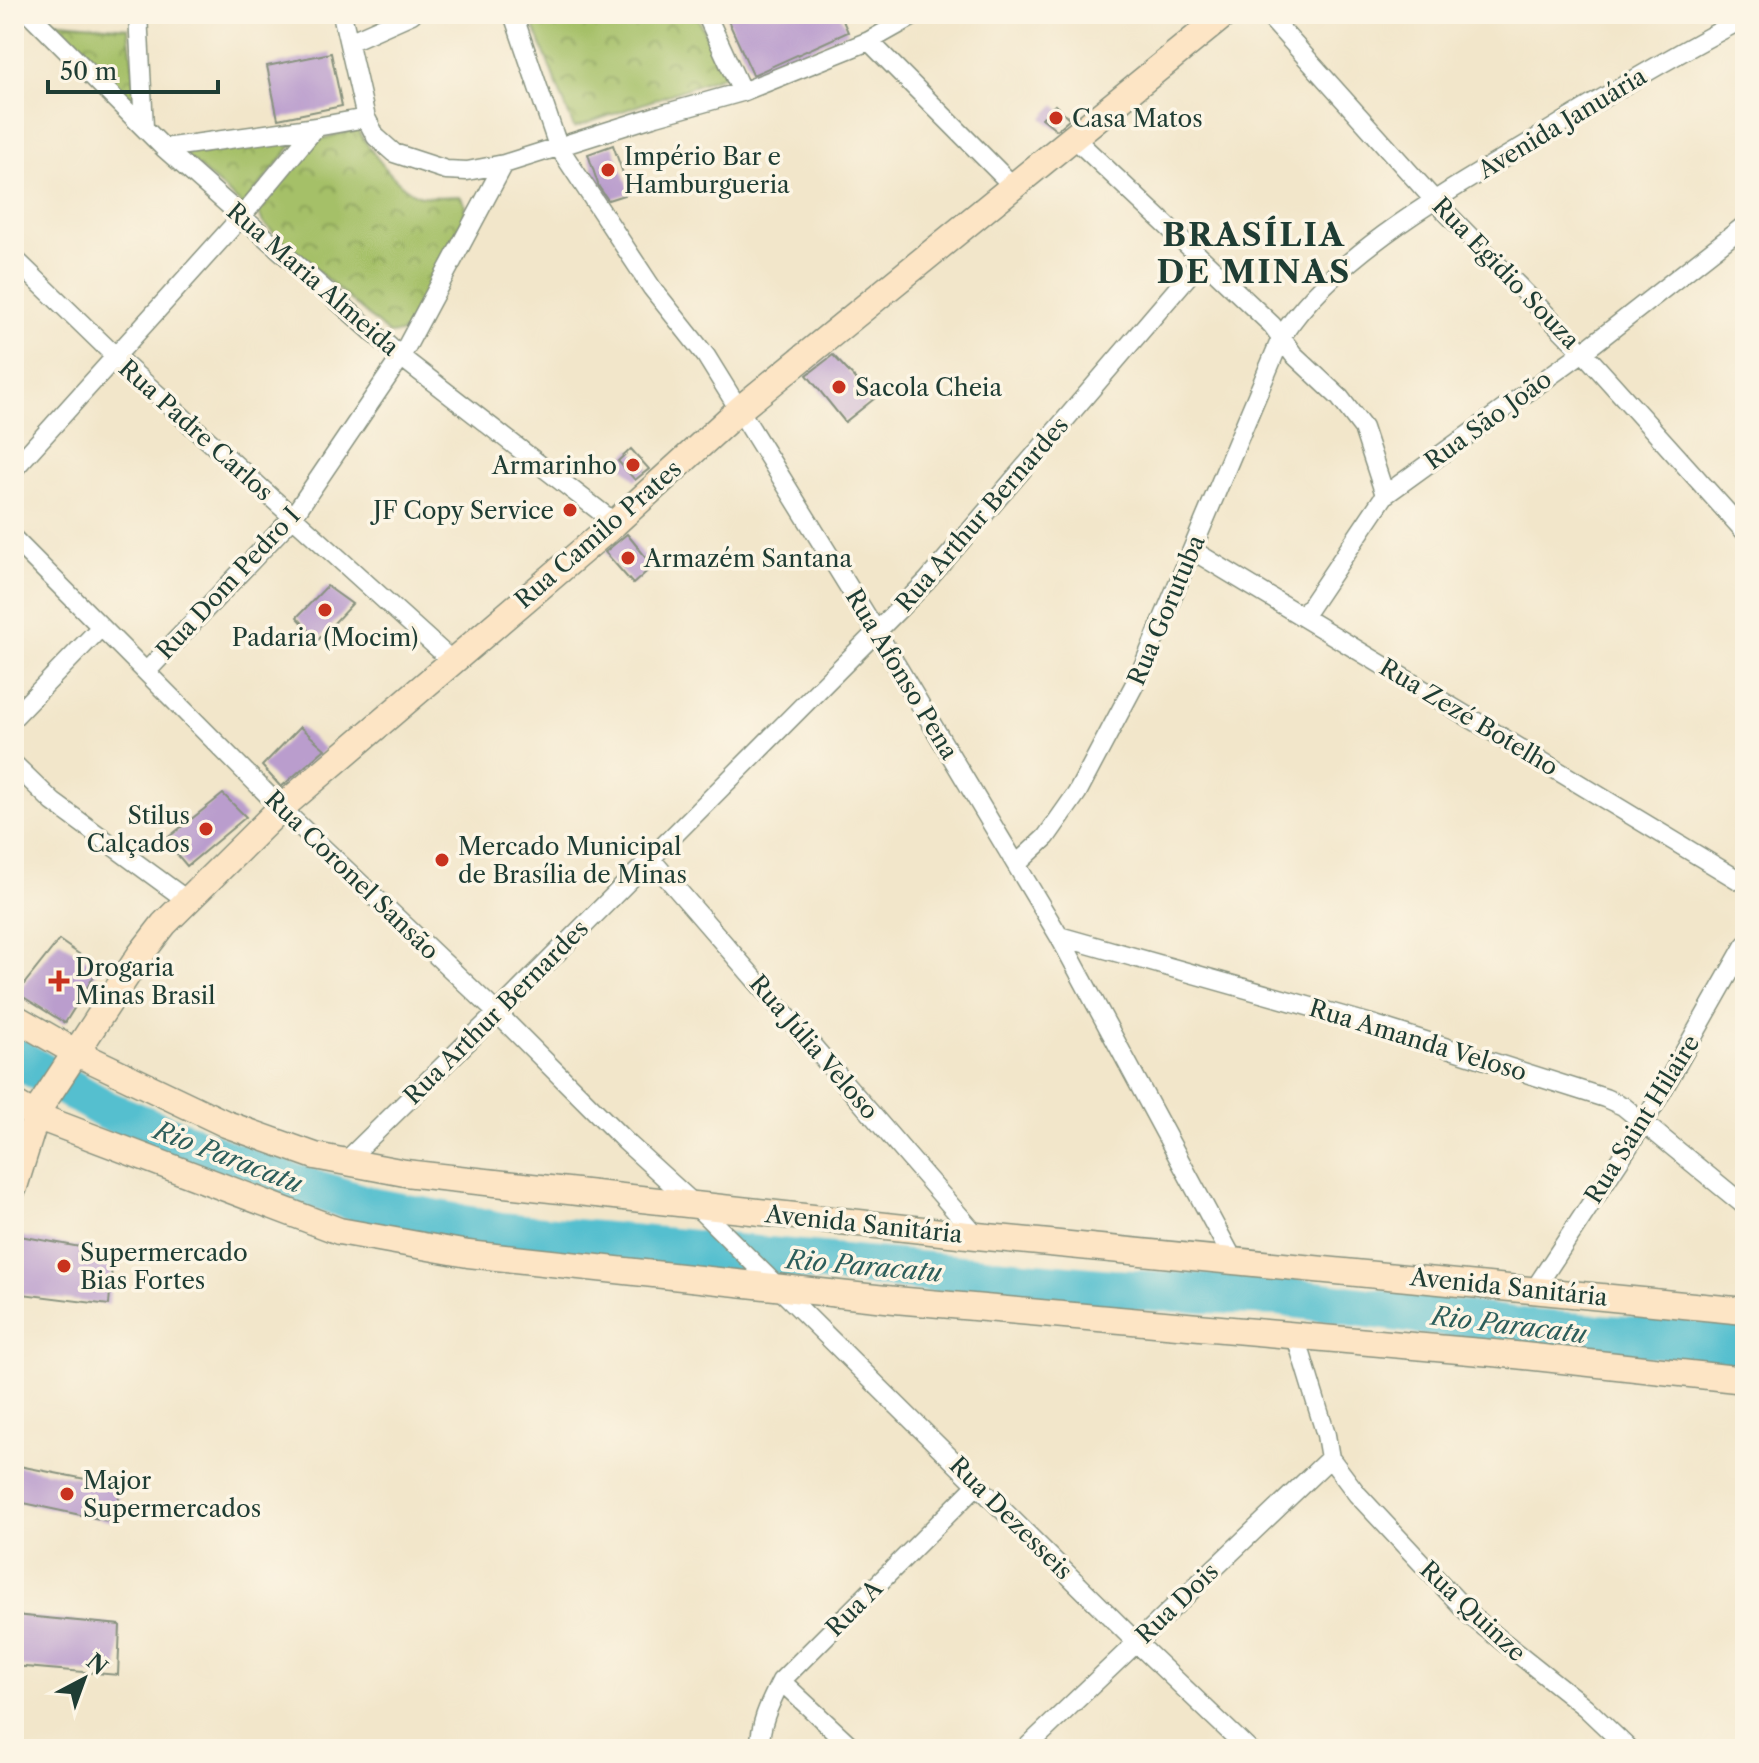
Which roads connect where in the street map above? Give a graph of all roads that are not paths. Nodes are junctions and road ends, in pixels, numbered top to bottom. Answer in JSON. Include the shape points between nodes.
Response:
{"nodes":[{"id":1,"x":30,"y":14,"type":"edge"},
{"id":2,"x":138,"y":14,"type":"edge"},
{"id":3,"x":342,"y":14,"type":"edge"},
{"id":4,"x":412,"y":14,"type":"edge"},
{"id":5,"x":513,"y":14,"type":"edge"},
{"id":6,"x":706,"y":14,"type":"edge"},
{"id":7,"x":917,"y":14,"type":"edge"},
{"id":8,"x":1225,"y":14,"type":"edge"},
{"id":9,"x":1267,"y":14,"type":"edge"},
{"id":10,"x":1745,"y":18,"type":"edge"},
{"id":11,"x":869,"y":41,"type":"junction"},
{"id":12,"x":349,"y":42,"type":"junction"},
{"id":13,"x":742,"y":92,"type":"junction"},
{"id":14,"x":366,"y":118,"type":"junction"},
{"id":15,"x":144,"y":127,"type":"junction"},
{"id":16,"x":316,"y":127,"type":"junction"},
{"id":17,"x":1074,"y":138,"type":"junction"},
{"id":18,"x":558,"y":146,"type":"junction"},
{"id":19,"x":164,"y":148,"type":"junction"},
{"id":20,"x":504,"y":164,"type":"junction"},
{"id":21,"x":1014,"y":187,"type":"junction"},
{"id":22,"x":1435,"y":201,"type":"junction"},
{"id":23,"x":242,"y":216,"type":"junction"},
{"id":24,"x":1745,"y":225,"type":"edge"},
{"id":25,"x":14,"y":258,"type":"edge"},
{"id":26,"x":1201,"y":261,"type":"junction"},
{"id":27,"x":1282,"y":336,"type":"junction"},
{"id":28,"x":1583,"y":352,"type":"junction"},
{"id":29,"x":115,"y":356,"type":"junction"},
{"id":30,"x":401,"y":357,"type":"junction"},
{"id":31,"x":740,"y":409,"type":"junction"},
{"id":32,"x":14,"y":469,"type":"edge"},
{"id":33,"x":1385,"y":495,"type":"junction"},
{"id":34,"x":292,"y":518,"type":"junction"},
{"id":35,"x":615,"y":523,"type":"junction"},
{"id":36,"x":1745,"y":532,"type":"edge"},
{"id":37,"x":14,"y":539,"type":"edge"},
{"id":38,"x":1192,"y":550,"type":"junction"},
{"id":39,"x":1303,"y":617,"type":"junction"},
{"id":40,"x":101,"y":627,"type":"junction"},
{"id":41,"x":876,"y":631,"type":"junction"},
{"id":42,"x":452,"y":661,"type":"junction"},
{"id":43,"x":146,"y":672,"type":"junction"},
{"id":44,"x":14,"y":717,"type":"edge"},
{"id":45,"x":14,"y":764,"type":"edge"},
{"id":46,"x":281,"y":808,"type":"junction"},
{"id":47,"x":650,"y":858,"type":"junction"},
{"id":48,"x":1017,"y":864,"type":"junction"},
{"id":49,"x":1745,"y":884,"type":"edge"},
{"id":50,"x":188,"y":901,"type":"junction"},
{"id":51,"x":1059,"y":936,"type":"junction"},
{"id":52,"x":1745,"y":945,"type":"edge"},
{"id":53,"x":497,"y":1013,"type":"junction"},
{"id":54,"x":14,"y":1017,"type":"edge"},
{"id":55,"x":71,"y":1058,"type":"junction"},
{"id":56,"x":29,"y":1110,"type":"edge"},
{"id":57,"x":1644,"y":1123,"type":"junction"},
{"id":58,"x":344,"y":1163,"type":"junction"},
{"id":59,"x":14,"y":1187,"type":"edge"},
{"id":60,"x":695,"y":1205,"type":"junction"},
{"id":61,"x":1745,"y":1206,"type":"edge"},
{"id":62,"x":977,"y":1236,"type":"junction"},
{"id":63,"x":1234,"y":1261,"type":"junction"},
{"id":64,"x":776,"y":1286,"type":"junction"},
{"id":65,"x":1534,"y":1290,"type":"junction"},
{"id":66,"x":1745,"y":1311,"type":"edge"},
{"id":67,"x":1296,"y":1337,"type":"junction"},
{"id":68,"x":1745,"y":1380,"type":"edge"},
{"id":69,"x":1330,"y":1458,"type":"junction"},
{"id":70,"x":978,"y":1484,"type":"junction"},
{"id":71,"x":1136,"y":1642,"type":"junction"},
{"id":72,"x":781,"y":1681,"type":"junction"},
{"id":73,"x":760,"y":1749,"type":"edge"},
{"id":74,"x":854,"y":1749,"type":"edge"},
{"id":75,"x":1025,"y":1749,"type":"edge"},
{"id":76,"x":1248,"y":1749,"type":"edge"},
{"id":77,"x":1629,"y":1749,"type":"edge"}],
"edges":[{"from":1,"to":15,"type":"street","name":"Rua Maria Almeida"},
{"from":2,"to":15,"type":"street"},
{"from":3,"to":12,"type":"street"},
{"from":4,"to":12,"type":"street"},
{"from":5,"to":18,"type":"street","name":"Rua Afonso Pena"},
{"from":6,"to":13,"type":"street"},
{"from":7,"to":11,"type":"street"},
{"from":8,"to":17,"type":"street","name":"Rua Camilo Prates"},
{"from":9,"to":22,"type":"street","name":"Rua Egidio Souza"},
{"from":10,"to":22,"type":"street","name":"Avenida Januária"},
{"from":11,"to":13,"type":"street"},
{"from":11,"to":21,"type":"street"},
{"from":12,"to":14,"type":"street"},
{"from":13,"to":18,"type":"street"},
{"from":14,"to":16,"type":"street"},
{"from":14,"to":20,"type":"street","via":[[376,137],[394,153],[429,166],[467,171]]},
{"from":15,"to":19,"type":"street","name":"Rua Maria Almeida"},
{"from":16,"to":19,"type":"street"},
{"from":16,"to":23,"type":"street"},
{"from":17,"to":21,"type":"street","name":"Rua Camilo Prates"},
{"from":17,"to":26,"type":"street"},
{"from":18,"to":20,"type":"street"},
{"from":18,"to":31,"type":"street","name":"Rua Afonso Pena"},
{"from":19,"to":23,"type":"street","name":"Rua Maria Almeida"},
{"from":20,"to":30,"type":"street","name":"Rua Dom Pedro I"},
{"from":21,"to":31,"type":"street","name":"Rua Camilo Prates"},
{"from":22,"to":27,"type":"street","name":"Avenida Januária","via":[[1340,270],[1295,315]]},
{"from":22,"to":28,"type":"street","name":"Rua Egidio Souza"},
{"from":23,"to":29,"type":"street"},
{"from":23,"to":30,"type":"street","name":"Rua Maria Almeida"},
{"from":24,"to":28,"type":"street","name":"Rua São João"},
{"from":25,"to":29,"type":"street","name":"Rua Padre Carlos"},
{"from":26,"to":27,"type":"street"},
{"from":26,"to":41,"type":"street","name":"Rua Arthur Bernardes","via":[[927,581]]},
{"from":27,"to":33,"type":"street","via":[[1363,428]]},
{"from":27,"to":38,"type":"street","name":"Rua Gorutuba"},
{"from":28,"to":33,"type":"street","name":"Rua São João"},
{"from":28,"to":36,"type":"street","name":"Rua Egidio Souza"},
{"from":29,"to":32,"type":"street"},
{"from":29,"to":34,"type":"street","name":"Rua Padre Carlos"},
{"from":30,"to":34,"type":"street","name":"Rua Dom Pedro I"},
{"from":30,"to":35,"type":"street","name":"Rua Maria Almeida"},
{"from":31,"to":35,"type":"street","name":"Rua Camilo Prates"},
{"from":31,"to":41,"type":"street","name":"Rua Afonso Pena"},
{"from":33,"to":39,"type":"street","name":"Rua São João"},
{"from":34,"to":42,"type":"street","name":"Rua Padre Carlos"},
{"from":34,"to":43,"type":"street","name":"Rua Dom Pedro I"},
{"from":35,"to":42,"type":"street","name":"Rua Camilo Prates"},
{"from":37,"to":40,"type":"street","name":"Rua Coronel Sansão"},
{"from":38,"to":39,"type":"street","name":"Rua Zezé Botelho"},
{"from":38,"to":48,"type":"street","name":"Rua Gorutuba","via":[[1139,676],[1077,793],[1046,837]]},
{"from":39,"to":49,"type":"street","name":"Rua Zezé Botelho"},
{"from":40,"to":43,"type":"street","name":"Rua Coronel Sansão"},
{"from":40,"to":44,"type":"street"},
{"from":41,"to":47,"type":"street","name":"Rua Arthur Bernardes"},
{"from":41,"to":48,"type":"street","name":"Rua Afonso Pena"},
{"from":42,"to":46,"type":"street","name":"Rua Camilo Prates"},
{"from":43,"to":46,"type":"street","name":"Rua Coronel Sansão"},
{"from":45,"to":50,"type":"street","via":[[53,802]]},
{"from":46,"to":50,"type":"street","name":"Rua Camilo Prates"},
{"from":46,"to":53,"type":"street","name":"Rua Coronel Sansão"},
{"from":47,"to":53,"type":"street","name":"Rua Arthur Bernardes"},
{"from":47,"to":62,"type":"street","name":"Rua Júlia Veloso"},
{"from":48,"to":51,"type":"street","name":"Rua Afonso Pena"},
{"from":50,"to":55,"type":"street","name":"Rua Camilo Prates","via":[[140,955]]},
{"from":51,"to":57,"type":"street","name":"Rua Amanda Veloso","via":[[1575,1088],[1623,1106]]},
{"from":51,"to":63,"type":"street","name":"Rua Afonso Pena"},
{"from":52,"to":57,"type":"street","name":"Rua Saint Hilaire"},
{"from":53,"to":58,"type":"street","name":"Rua Arthur Bernardes"},
{"from":53,"to":60,"type":"street","name":"Rua Coronel Sansão"},
{"from":54,"to":55,"type":"street","name":"Avenida Sanitária"},
{"from":55,"to":56,"type":"street","name":"Rua Camilo Prates"},
{"from":55,"to":58,"type":"street","name":"Avenida Sanitária","via":[[279,1145]]},
{"from":56,"to":59,"type":"street","name":"Rua Camilo Prates"},
{"from":56,"to":64,"type":"street","via":[[339,1231],[468,1254]]},
{"from":57,"to":61,"type":"street","name":"Rua Amanda Veloso"},
{"from":57,"to":65,"type":"street","name":"Rua Saint Hilaire"},
{"from":58,"to":60,"type":"street","name":"Avenida Sanitária"},
{"from":60,"to":62,"type":"street","name":"Avenida Sanitária"},
{"from":60,"to":64,"type":"street","name":"Rua Dezesseis"},
{"from":62,"to":63,"type":"street","name":"Avenida Sanitária"},
{"from":63,"to":65,"type":"street","name":"Avenida Sanitária"},
{"from":64,"to":67,"type":"street"},
{"from":64,"to":70,"type":"street","name":"Rua Dezesseis"},
{"from":65,"to":66,"type":"street","name":"Avenida Sanitária"},
{"from":67,"to":68,"type":"street"},
{"from":67,"to":69,"type":"street"},
{"from":69,"to":71,"type":"street","name":"Rua Dois"},
{"from":69,"to":77,"type":"street","name":"Rua Quinze","via":[[1472,1617]]},
{"from":70,"to":71,"type":"street","name":"Rua Dezesseis"},
{"from":70,"to":72,"type":"street","name":"Rua A"},
{"from":71,"to":75,"type":"street","name":"Rua Dois"},
{"from":71,"to":76,"type":"street","name":"Rua Dezesseis"},
{"from":72,"to":73,"type":"street","name":"Rua A","via":[[759,1735]]},
{"from":72,"to":74,"type":"street"}]}
